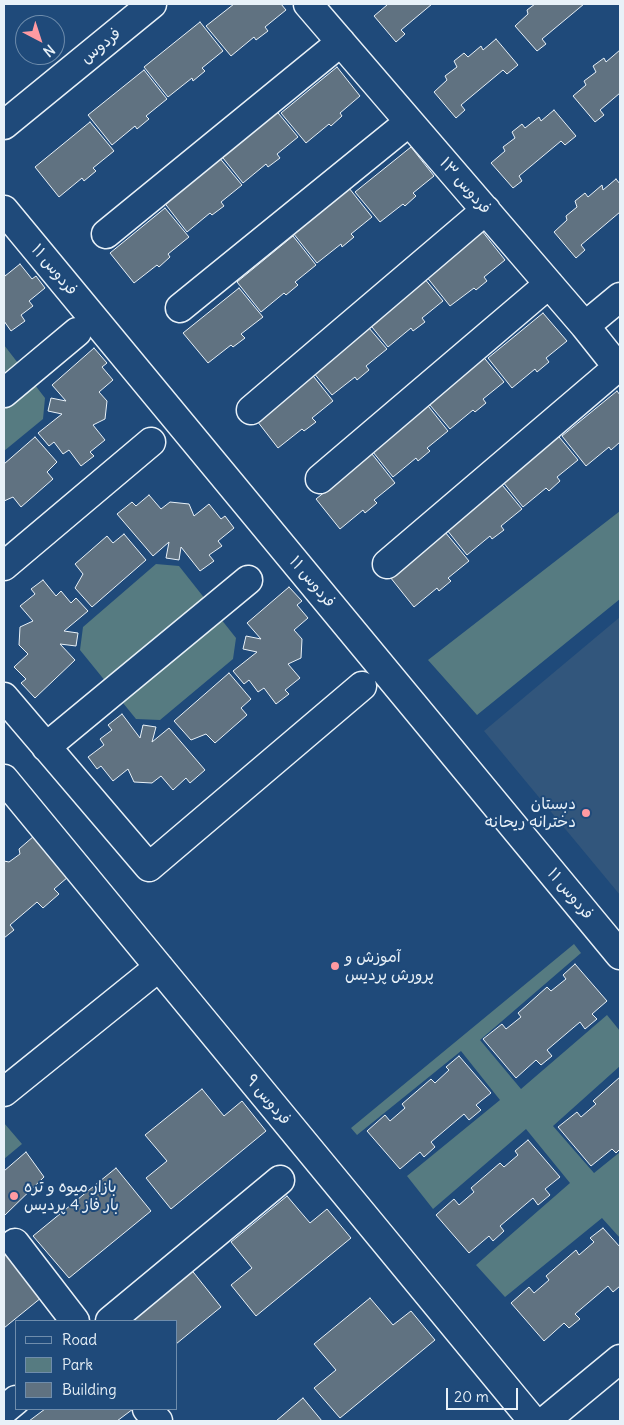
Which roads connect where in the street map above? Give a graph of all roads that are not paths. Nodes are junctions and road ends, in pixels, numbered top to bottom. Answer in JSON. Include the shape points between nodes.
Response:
{"nodes":[{"id":1,"x":152,"y":4,"type":"edge"},
{"id":2,"x":308,"y":4,"type":"edge"},
{"id":3,"x":341,"y":42,"type":"junction"},
{"id":4,"x":410,"y":122,"type":"junction"},
{"id":5,"x":4,"y":125,"type":"edge"},
{"id":6,"x":4,"y":210,"type":"edge"},
{"id":7,"x":486,"y":210,"type":"junction"},
{"id":8,"x":106,"y":234,"type":"dead end"},
{"id":9,"x":550,"y":284,"type":"junction"},
{"id":10,"x":620,"y":297,"type":"edge"},
{"id":11,"x":180,"y":308,"type":"dead end"},
{"id":12,"x":586,"y":326,"type":"junction"},
{"id":13,"x":77,"y":332,"type":"dead end"},
{"id":14,"x":619,"y":368,"type":"edge"},
{"id":15,"x":4,"y":393,"type":"edge"},
{"id":16,"x":251,"y":410,"type":"dead end"},
{"id":17,"x":151,"y":442,"type":"dead end"},
{"id":18,"x":320,"y":479,"type":"dead end"},
{"id":19,"x":387,"y":564,"type":"dead end"},
{"id":20,"x":4,"y":566,"type":"edge"},
{"id":21,"x":248,"y":580,"type":"dead end"},
{"id":22,"x":362,"y":686,"type":"dead end"},
{"id":23,"x":4,"y":697,"type":"edge"},
{"id":24,"x":46,"y":747,"type":"junction"},
{"id":25,"x":4,"y":779,"type":"edge"},
{"id":26,"x":619,"y":949,"type":"edge"},
{"id":27,"x":159,"y":967,"type":"junction"},
{"id":28,"x":4,"y":1092,"type":"edge"},
{"id":29,"x":280,"y":1180,"type":"dead end"},
{"id":30,"x":15,"y":1243,"type":"dead end"},
{"id":31,"x":74,"y":1320,"type":"edge"},
{"id":32,"x":111,"y":1320,"type":"edge"},
{"id":33,"x":620,"y":1359,"type":"edge"},
{"id":34,"x":15,"y":1401,"type":"edge"},
{"id":35,"x":4,"y":1410,"type":"edge"},
{"id":36,"x":148,"y":1410,"type":"edge"},
{"id":37,"x":158,"y":1421,"type":"edge"},
{"id":38,"x":533,"y":1421,"type":"edge"},
{"id":39,"x":545,"y":1421,"type":"edge"}],
"edges":[{"from":1,"to":5,"type":"street","name":"فردوس"},
{"from":2,"to":3,"type":"street","name":"فردوس ۱۳"},
{"from":3,"to":4,"type":"street","name":"فردوس ۱۳"},
{"from":3,"to":8,"type":"street"},
{"from":4,"to":7,"type":"street","name":"فردوس ۱۳"},
{"from":4,"to":11,"type":"street"},
{"from":6,"to":26,"type":"street","name":"فردوس ۱۱"},
{"from":7,"to":9,"type":"street","name":"فردوس ۱۳"},
{"from":7,"to":16,"type":"street"},
{"from":9,"to":12,"type":"street","name":"فردوس ۱۳"},
{"from":9,"to":18,"type":"street"},
{"from":10,"to":12,"type":"street"},
{"from":12,"to":14,"type":"street","name":"فردوس ۱۳"},
{"from":13,"to":15,"type":"street"},
{"from":14,"to":19,"type":"street"},
{"from":17,"to":20,"type":"street"},
{"from":21,"to":24,"type":"street"},
{"from":22,"to":24,"type":"street","via":[[149,867]]},
{"from":23,"to":24,"type":"street"},
{"from":25,"to":27,"type":"street","name":"فردوس ۹"},
{"from":27,"to":28,"type":"street"},
{"from":27,"to":38,"type":"street","name":"فردوس ۹"},
{"from":29,"to":32,"type":"street"},
{"from":30,"to":31,"type":"street"},
{"from":33,"to":39,"type":"street"},
{"from":34,"to":35,"type":"street"},
{"from":36,"to":37,"type":"street"}]}
